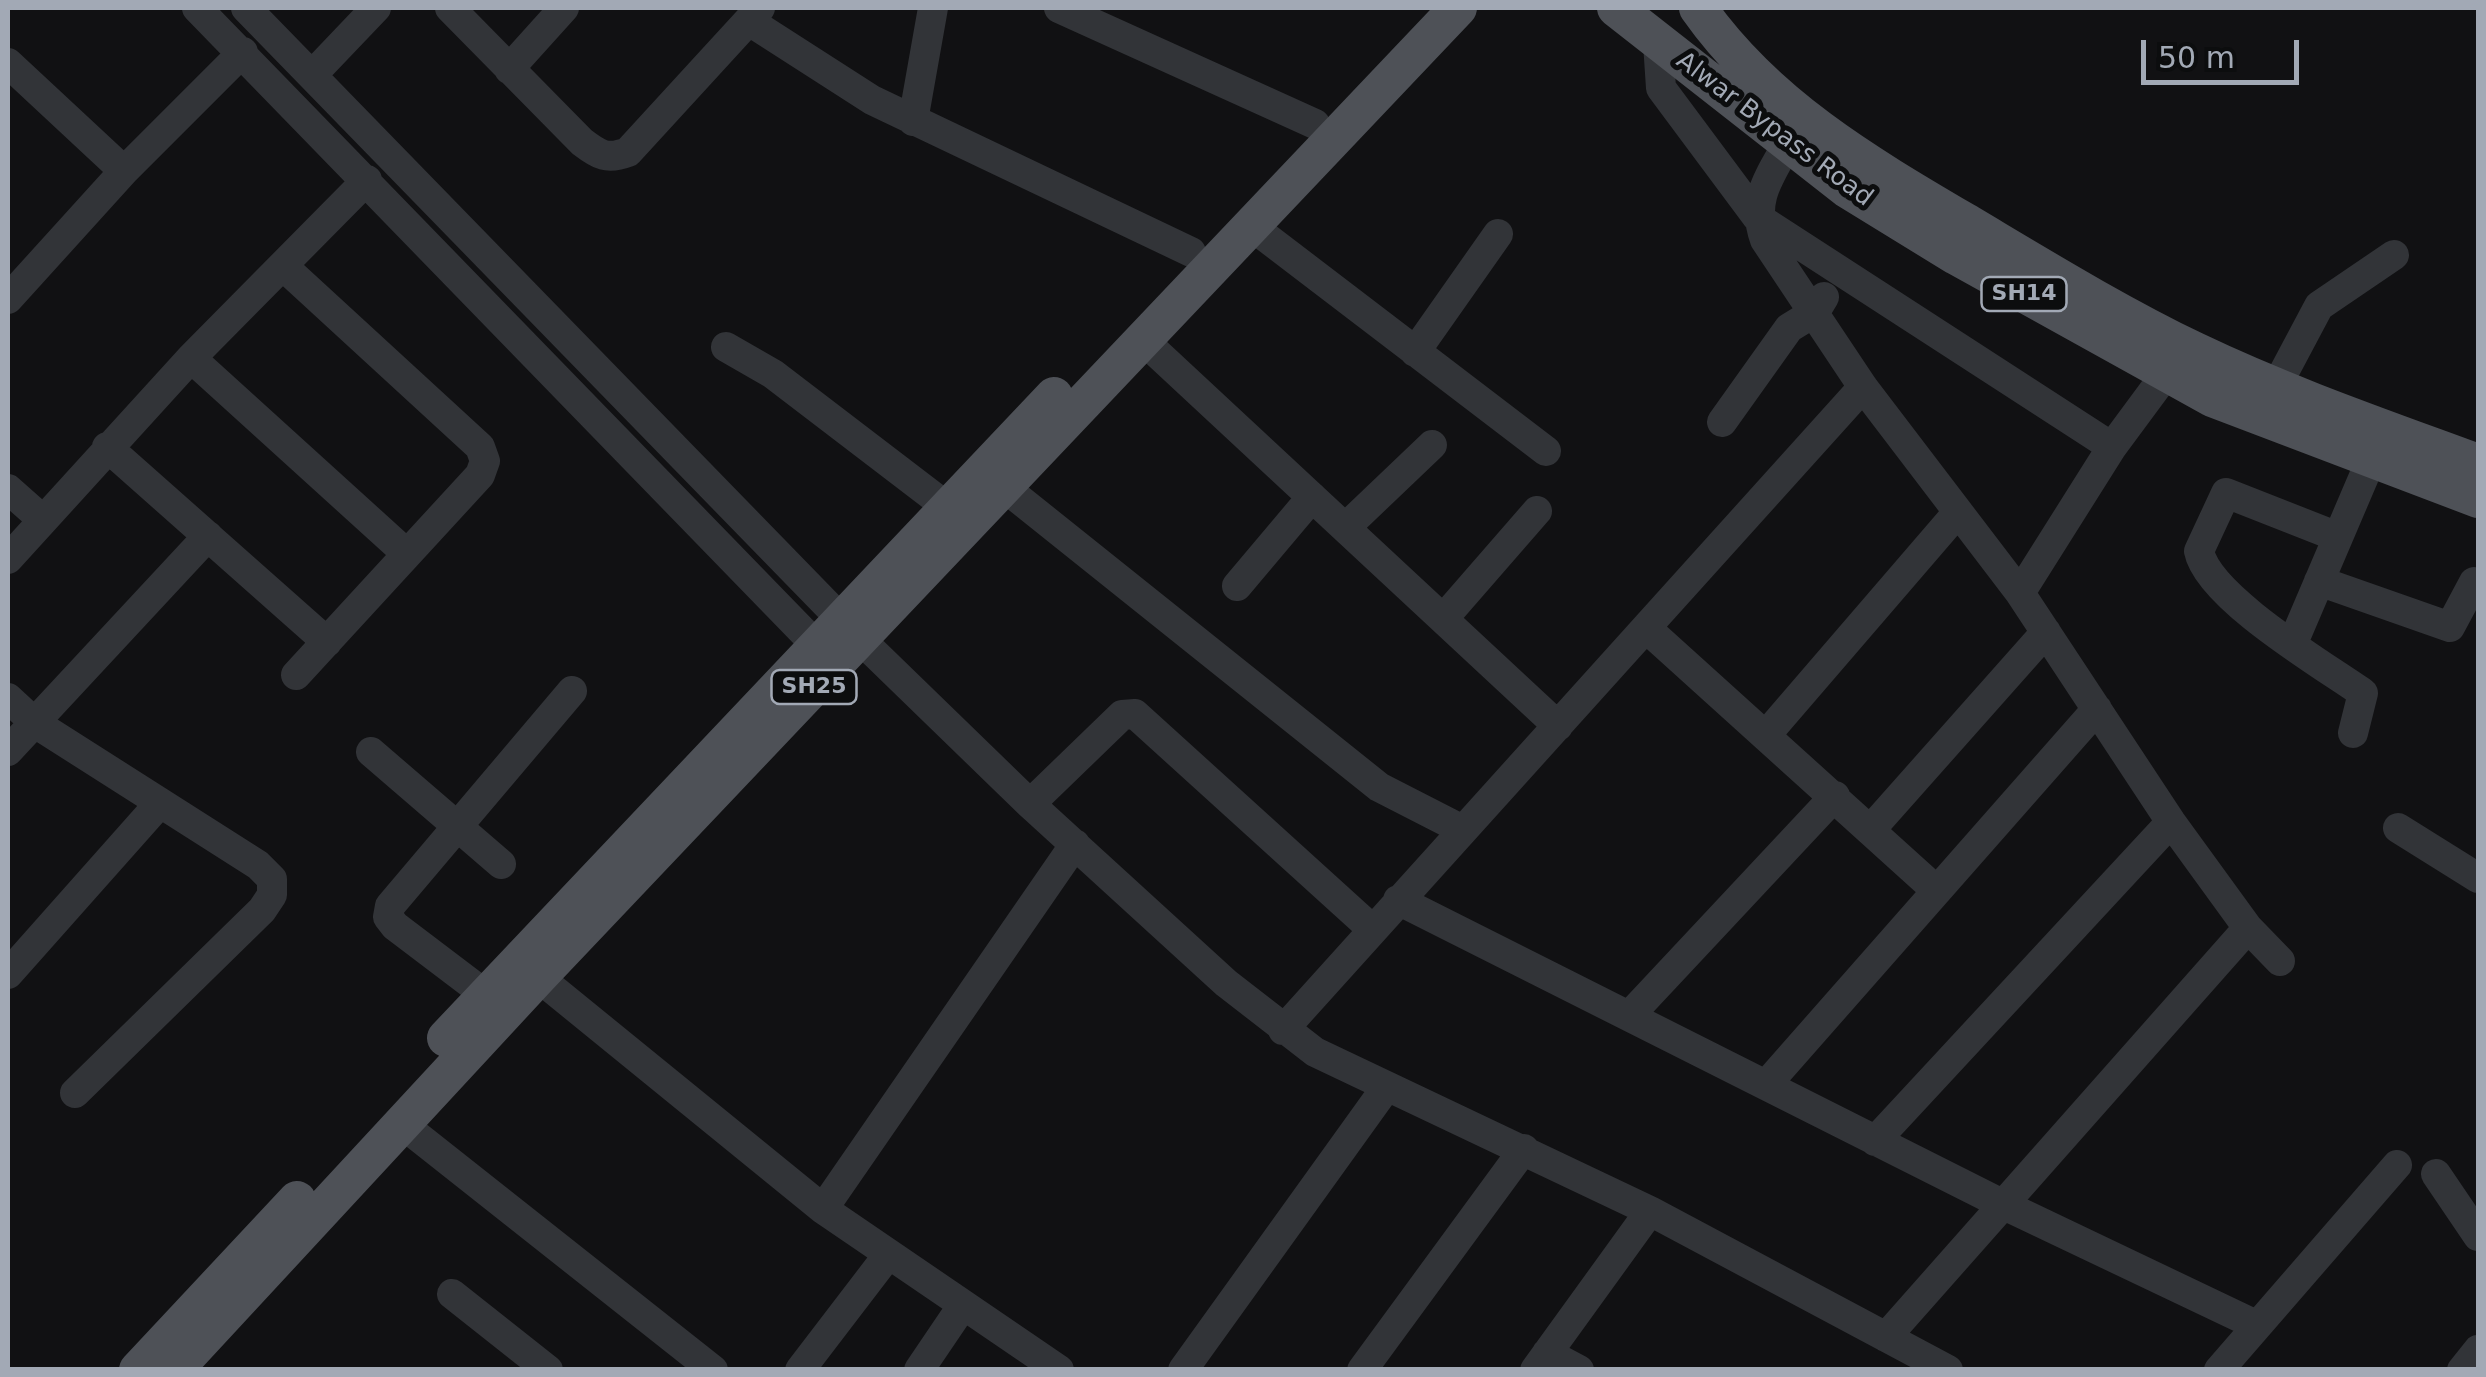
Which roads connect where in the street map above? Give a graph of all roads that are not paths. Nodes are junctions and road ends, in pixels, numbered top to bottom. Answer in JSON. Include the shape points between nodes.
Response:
{"nodes":[{"id":1,"x":196,"y":8,"type":"edge"},
{"id":2,"x":246,"y":8,"type":"edge"},
{"id":3,"x":376,"y":8,"type":"edge"},
{"id":4,"x":450,"y":8,"type":"edge"},
{"id":5,"x":564,"y":8,"type":"edge"},
{"id":6,"x":933,"y":8,"type":"edge"},
{"id":7,"x":1059,"y":8,"type":"edge"},
{"id":8,"x":1421,"y":8,"type":"edge"},
{"id":9,"x":1458,"y":8,"type":"edge"},
{"id":10,"x":1616,"y":8,"type":"edge"},
{"id":11,"x":1698,"y":8,"type":"edge"},
{"id":12,"x":754,"y":14,"type":"edge"},
{"id":13,"x":1658,"y":43,"type":"junction"},
{"id":14,"x":243,"y":52,"type":"junction"},
{"id":15,"x":8,"y":63,"type":"edge"},
{"id":16,"x":510,"y":69,"type":"junction"},
{"id":17,"x":313,"y":74,"type":"junction"},
{"id":18,"x":914,"y":120,"type":"junction"},
{"id":19,"x":1316,"y":124,"type":"junction"},
{"id":20,"x":1787,"y":145,"type":"junction"},
{"id":21,"x":124,"y":171,"type":"junction"},
{"id":22,"x":367,"y":180,"type":"junction"},
{"id":23,"x":1757,"y":217,"type":"junction"},
{"id":24,"x":1250,"y":225,"type":"junction"},
{"id":25,"x":1498,"y":234,"type":"dead end"},
{"id":26,"x":1191,"y":252,"type":"junction"},
{"id":27,"x":2394,"y":255,"type":"dead end"},
{"id":28,"x":284,"y":266,"type":"junction"},
{"id":29,"x":1839,"y":274,"type":"junction"},
{"id":30,"x":8,"y":299,"type":"edge"},
{"id":31,"x":1815,"y":312,"type":"junction"},
{"id":32,"x":1144,"y":340,"type":"junction"},
{"id":33,"x":726,"y":347,"type":"dead end"},
{"id":34,"x":1414,"y":352,"type":"junction"},
{"id":35,"x":191,"y":358,"type":"junction"},
{"id":36,"x":2166,"y":374,"type":"junction"},
{"id":37,"x":1863,"y":386,"type":"junction"},
{"id":38,"x":2276,"y":388,"type":"junction"},
{"id":39,"x":1722,"y":422,"type":"dead end"},
{"id":40,"x":1432,"y":445,"type":"dead end"},
{"id":41,"x":107,"y":447,"type":"junction"},
{"id":42,"x":2112,"y":448,"type":"junction"},
{"id":43,"x":1546,"y":451,"type":"dead end"},
{"id":44,"x":2371,"y":460,"type":"junction"},
{"id":45,"x":2478,"y":463,"type":"edge"},
{"id":46,"x":1004,"y":487,"type":"junction"},
{"id":47,"x":8,"y":489,"type":"edge"},
{"id":48,"x":1312,"y":496,"type":"junction"},
{"id":49,"x":2478,"y":499,"type":"edge"},
{"id":50,"x":947,"y":507,"type":"junction"},
{"id":51,"x":1537,"y":511,"type":"dead end"},
{"id":52,"x":1958,"y":512,"type":"junction"},
{"id":53,"x":44,"y":520,"type":"junction"},
{"id":54,"x":1346,"y":528,"type":"junction"},
{"id":55,"x":208,"y":536,"type":"junction"},
{"id":56,"x":2338,"y":538,"type":"junction"},
{"id":57,"x":407,"y":554,"type":"junction"},
{"id":58,"x":8,"y":559,"type":"edge"},
{"id":59,"x":2320,"y":580,"type":"junction"},
{"id":60,"x":2474,"y":582,"type":"dead end"},
{"id":61,"x":1237,"y":586,"type":"dead end"},
{"id":62,"x":2020,"y":594,"type":"junction"},
{"id":63,"x":1444,"y":619,"type":"junction"},
{"id":64,"x":1646,"y":628,"type":"junction"},
{"id":65,"x":2046,"y":632,"type":"junction"},
{"id":66,"x":840,"y":635,"type":"junction"},
{"id":67,"x":326,"y":642,"type":"junction"},
{"id":68,"x":2292,"y":645,"type":"junction"},
{"id":69,"x":296,"y":675,"type":"dead end"},
{"id":70,"x":572,"y":692,"type":"dead end"},
{"id":71,"x":8,"y":698,"type":"edge"},
{"id":72,"x":2097,"y":709,"type":"junction"},
{"id":73,"x":35,"y":723,"type":"junction"},
{"id":74,"x":1558,"y":726,"type":"junction"},
{"id":75,"x":2352,"y":733,"type":"dead end"},
{"id":76,"x":1766,"y":735,"type":"junction"},
{"id":77,"x":8,"y":751,"type":"edge"},
{"id":78,"x":371,"y":752,"type":"dead end"},
{"id":79,"x":1836,"y":796,"type":"junction"},
{"id":80,"x":159,"y":804,"type":"junction"},
{"id":81,"x":1030,"y":804,"type":"junction"},
{"id":82,"x":2171,"y":822,"type":"junction"},
{"id":83,"x":456,"y":824,"type":"junction"},
{"id":84,"x":1872,"y":828,"type":"junction"},
{"id":85,"x":2398,"y":828,"type":"dead end"},
{"id":86,"x":1461,"y":829,"type":"junction"},
{"id":87,"x":1075,"y":844,"type":"junction"},
{"id":88,"x":500,"y":864,"type":"dead end"},
{"id":89,"x":2477,"y":872,"type":"edge"},
{"id":90,"x":1936,"y":891,"type":"junction"},
{"id":91,"x":1398,"y":900,"type":"junction"},
{"id":92,"x":2248,"y":928,"type":"junction"},
{"id":93,"x":1372,"y":929,"type":"junction"},
{"id":94,"x":2280,"y":961,"type":"dead end"},
{"id":95,"x":8,"y":974,"type":"edge"},
{"id":96,"x":538,"y":977,"type":"junction"},
{"id":97,"x":486,"y":995,"type":"junction"},
{"id":98,"x":1630,"y":1016,"type":"junction"},
{"id":99,"x":1283,"y":1030,"type":"junction"},
{"id":100,"x":1766,"y":1085,"type":"junction"},
{"id":101,"x":1386,"y":1089,"type":"junction"},
{"id":102,"x":74,"y":1093,"type":"dead end"},
{"id":103,"x":402,"y":1124,"type":"junction"},
{"id":104,"x":1875,"y":1140,"type":"junction"},
{"id":105,"x":1524,"y":1149,"type":"junction"},
{"id":106,"x":2397,"y":1165,"type":"dead end"},
{"id":107,"x":2436,"y":1174,"type":"dead end"},
{"id":108,"x":2002,"y":1204,"type":"junction"},
{"id":109,"x":823,"y":1210,"type":"junction"},
{"id":110,"x":1650,"y":1210,"type":"junction"},
{"id":111,"x":2478,"y":1236,"type":"edge"},
{"id":112,"x":888,"y":1255,"type":"junction"},
{"id":113,"x":452,"y":1294,"type":"dead end"},
{"id":114,"x":962,"y":1305,"type":"junction"},
{"id":115,"x":2256,"y":1325,"type":"junction"},
{"id":116,"x":1886,"y":1336,"type":"junction"},
{"id":117,"x":2478,"y":1350,"type":"edge"},
{"id":118,"x":1541,"y":1361,"type":"edge"},
{"id":119,"x":138,"y":1370,"type":"edge"},
{"id":120,"x":174,"y":1370,"type":"edge"},
{"id":121,"x":548,"y":1370,"type":"edge"},
{"id":122,"x":712,"y":1370,"type":"edge"},
{"id":123,"x":800,"y":1370,"type":"edge"},
{"id":124,"x":919,"y":1370,"type":"edge"},
{"id":125,"x":1059,"y":1370,"type":"edge"},
{"id":126,"x":1183,"y":1370,"type":"edge"},
{"id":127,"x":1362,"y":1370,"type":"edge"},
{"id":128,"x":1579,"y":1370,"type":"edge"},
{"id":129,"x":1948,"y":1370,"type":"edge"},
{"id":130,"x":2219,"y":1370,"type":"edge"},
{"id":131,"x":2462,"y":1370,"type":"edge"}],
"edges":[{"from":1,"to":14,"type":"street"},
{"from":2,"to":17,"type":"street"},
{"from":3,"to":17,"type":"street"},
{"from":4,"to":16,"type":"street"},
{"from":5,"to":16,"type":"street"},
{"from":6,"to":18,"type":"street"},
{"from":7,"to":19,"type":"street"},
{"from":8,"to":19,"type":"main road","number":"SH25"},
{"from":9,"to":24,"type":"main road","number":"SH25"},
{"from":10,"to":13,"type":"main road","name":"Alwar Bypass Road","number":"SH14"},
{"from":11,"to":38,"type":"main road","name":"Alwar Bypass Road","number":"SH14","via":[[1769,90],[1842,146],[2143,322]]},
{"from":12,"to":16,"type":"street","via":[[628,152],[612,158],[582,142]]},
{"from":12,"to":18,"type":"street","via":[[872,100]]},
{"from":13,"to":20,"type":"main road","name":"Alwar Bypass Road","number":"SH14"},
{"from":13,"to":23,"type":"street","via":[[1661,88]]},
{"from":14,"to":21,"type":"street"},
{"from":14,"to":22,"type":"street"},
{"from":15,"to":21,"type":"street"},
{"from":17,"to":66,"type":"street"},
{"from":18,"to":26,"type":"street"},
{"from":19,"to":26,"type":"main road","number":"SH25"},
{"from":20,"to":23,"type":"street","via":[[1760,194]]},
{"from":20,"to":36,"type":"main road","name":"Alwar Bypass Road","number":"SH14","via":[[1956,256]]},
{"from":21,"to":30,"type":"street"},
{"from":22,"to":28,"type":"street"},
{"from":22,"to":66,"type":"street"},
{"from":23,"to":29,"type":"street"},
{"from":23,"to":31,"type":"street","via":[[1765,240]]},
{"from":24,"to":32,"type":"main road","number":"SH25"},
{"from":24,"to":34,"type":"street"},
{"from":25,"to":34,"type":"street"},
{"from":26,"to":50,"type":"main road","number":"SH25"},
{"from":27,"to":38,"type":"street","via":[[2319,306]]},
{"from":28,"to":35,"type":"street"},
{"from":28,"to":57,"type":"street","via":[[480,447],[480,475]]},
{"from":29,"to":31,"type":"street"},
{"from":29,"to":42,"type":"street"},
{"from":31,"to":37,"type":"street"},
{"from":31,"to":39,"type":"street","via":[[1789,328]]},
{"from":32,"to":46,"type":"main road","number":"SH25"},
{"from":32,"to":48,"type":"street"},
{"from":33,"to":50,"type":"street","via":[[773,374]]},
{"from":34,"to":43,"type":"street"},
{"from":35,"to":41,"type":"street"},
{"from":35,"to":57,"type":"street"},
{"from":36,"to":42,"type":"street"},
{"from":36,"to":44,"type":"main road","name":"Alwar Bypass Road","number":"SH14"},
{"from":37,"to":52,"type":"street"},
{"from":37,"to":64,"type":"street"},
{"from":38,"to":45,"type":"main road","name":"Alwar Bypass Road","number":"SH14"},
{"from":40,"to":54,"type":"street"},
{"from":41,"to":53,"type":"street"},
{"from":41,"to":55,"type":"street"},
{"from":42,"to":62,"type":"street"},
{"from":44,"to":49,"type":"main road","name":"Alwar Bypass Road","number":"SH14"},
{"from":44,"to":56,"type":"street"},
{"from":46,"to":66,"type":"main road","number":"SH25"},
{"from":46,"to":86,"type":"street","via":[[1380,788]]},
{"from":47,"to":53,"type":"street"},
{"from":48,"to":54,"type":"street"},
{"from":48,"to":61,"type":"street"},
{"from":50,"to":66,"type":"main road","number":"SH25"},
{"from":51,"to":63,"type":"street"},
{"from":52,"to":62,"type":"street"},
{"from":52,"to":76,"type":"street"},
{"from":53,"to":58,"type":"street"},
{"from":54,"to":63,"type":"street"},
{"from":55,"to":67,"type":"street"},
{"from":55,"to":73,"type":"street"},
{"from":56,"to":59,"type":"street"},
{"from":56,"to":68,"type":"street","via":[[2221,495],[2199,551],[2209,576]]},
{"from":57,"to":67,"type":"street"},
{"from":59,"to":60,"type":"street","via":[[2450,628]]},
{"from":59,"to":68,"type":"street"},
{"from":62,"to":65,"type":"street"},
{"from":63,"to":74,"type":"street"},
{"from":64,"to":74,"type":"street"},
{"from":64,"to":76,"type":"street"},
{"from":65,"to":72,"type":"street"},
{"from":65,"to":84,"type":"street"},
{"from":66,"to":81,"type":"street"},
{"from":66,"to":96,"type":"main road","number":"SH25"},
{"from":66,"to":97,"type":"main road","number":"SH25"},
{"from":67,"to":69,"type":"street"},
{"from":68,"to":75,"type":"street","via":[[2363,693]]},
{"from":70,"to":83,"type":"street"},
{"from":71,"to":73,"type":"street"},
{"from":72,"to":82,"type":"street"},
{"from":72,"to":90,"type":"street"},
{"from":73,"to":77,"type":"street"},
{"from":73,"to":80,"type":"street"},
{"from":74,"to":86,"type":"street"},
{"from":76,"to":79,"type":"street"},
{"from":78,"to":83,"type":"street"},
{"from":79,"to":84,"type":"street"},
{"from":79,"to":98,"type":"street"},
{"from":80,"to":95,"type":"street"},
{"from":80,"to":102,"type":"street","via":[[258,865],[272,879],[272,895]]},
{"from":81,"to":87,"type":"street"},
{"from":81,"to":93,"type":"street","via":[[1122,715],[1134,714]]},
{"from":82,"to":92,"type":"street"},
{"from":82,"to":104,"type":"street"},
{"from":83,"to":88,"type":"street"},
{"from":83,"to":97,"type":"street","via":[[388,917]]},
{"from":84,"to":90,"type":"street"},
{"from":85,"to":89,"type":"street"},
{"from":86,"to":91,"type":"street"},
{"from":87,"to":99,"type":"street"},
{"from":87,"to":109,"type":"street"},
{"from":90,"to":100,"type":"street"},
{"from":91,"to":93,"type":"street"},
{"from":91,"to":98,"type":"street"},
{"from":92,"to":94,"type":"street"},
{"from":92,"to":108,"type":"street"},
{"from":93,"to":99,"type":"street"},
{"from":96,"to":103,"type":"main road","number":"SH25"},
{"from":96,"to":109,"type":"street"},
{"from":97,"to":119,"type":"main road","number":"SH25"},
{"from":98,"to":100,"type":"street"},
{"from":99,"to":101,"type":"street"},
{"from":100,"to":104,"type":"street"},
{"from":101,"to":105,"type":"street"},
{"from":101,"to":126,"type":"street"},
{"from":103,"to":120,"type":"main road","number":"SH25"},
{"from":103,"to":122,"type":"street"},
{"from":104,"to":108,"type":"street"},
{"from":105,"to":110,"type":"street"},
{"from":105,"to":127,"type":"street"},
{"from":106,"to":115,"type":"street"},
{"from":107,"to":111,"type":"street"},
{"from":108,"to":115,"type":"street"},
{"from":108,"to":116,"type":"street"},
{"from":109,"to":112,"type":"street"},
{"from":110,"to":116,"type":"street"},
{"from":110,"to":118,"type":"street"},
{"from":112,"to":114,"type":"street"},
{"from":112,"to":123,"type":"street"},
{"from":113,"to":121,"type":"street"},
{"from":114,"to":124,"type":"street"},
{"from":114,"to":125,"type":"street"},
{"from":115,"to":130,"type":"street"},
{"from":116,"to":129,"type":"street"},
{"from":117,"to":131,"type":"street"},
{"from":118,"to":128,"type":"street"}]}
